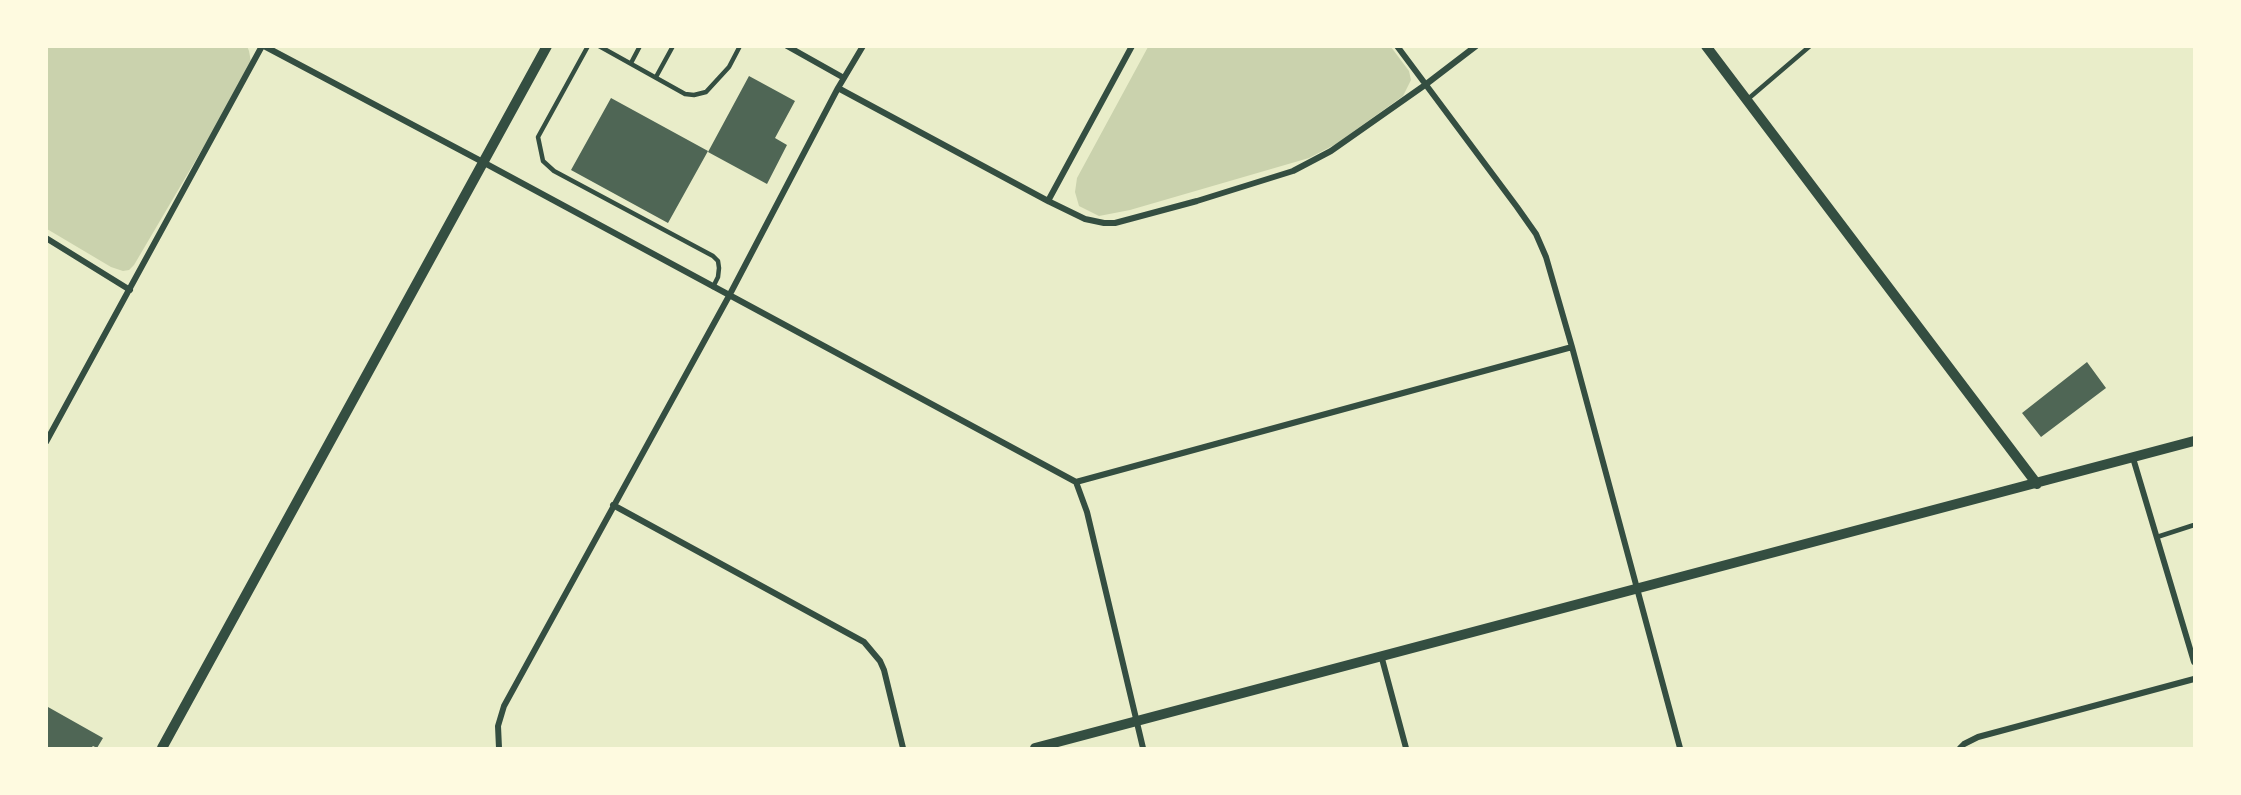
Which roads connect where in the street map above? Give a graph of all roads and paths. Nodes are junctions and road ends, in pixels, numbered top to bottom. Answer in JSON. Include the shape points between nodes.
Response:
{"nodes":[{"id":1,"x":263,"y":46,"type":"edge"},
{"id":2,"x":547,"y":46,"type":"edge"},
{"id":3,"x":588,"y":46,"type":"edge"},
{"id":4,"x":599,"y":46,"type":"edge"},
{"id":5,"x":640,"y":46,"type":"edge"},
{"id":6,"x":673,"y":46,"type":"edge"},
{"id":7,"x":740,"y":46,"type":"edge"},
{"id":8,"x":787,"y":46,"type":"edge"},
{"id":9,"x":863,"y":46,"type":"edge"},
{"id":10,"x":1132,"y":46,"type":"edge"},
{"id":11,"x":1397,"y":46,"type":"edge"},
{"id":12,"x":1476,"y":46,"type":"edge"},
{"id":13,"x":1706,"y":46,"type":"edge"},
{"id":14,"x":1810,"y":46,"type":"edge"},
{"id":15,"x":631,"y":63,"type":"junction"},
{"id":16,"x":656,"y":77,"type":"junction"},
{"id":17,"x":844,"y":78,"type":"junction"},
{"id":18,"x":1425,"y":85,"type":"junction"},
{"id":19,"x":838,"y":88,"type":"junction"},
{"id":20,"x":1745,"y":100,"type":"junction"},
{"id":21,"x":482,"y":162,"type":"junction"},
{"id":22,"x":1048,"y":201,"type":"junction"},
{"id":23,"x":46,"y":238,"type":"edge"},
{"id":24,"x":713,"y":287,"type":"junction"},
{"id":25,"x":130,"y":290,"type":"junction"},
{"id":26,"x":729,"y":296,"type":"junction"},
{"id":27,"x":1572,"y":347,"type":"junction"},
{"id":28,"x":2194,"y":441,"type":"edge"},
{"id":29,"x":46,"y":442,"type":"edge"},
{"id":30,"x":2133,"y":458,"type":"junction"},
{"id":31,"x":1076,"y":482,"type":"junction"},
{"id":32,"x":2037,"y":484,"type":"junction"},
{"id":33,"x":614,"y":505,"type":"junction"},
{"id":34,"x":2194,"y":525,"type":"edge"},
{"id":35,"x":2157,"y":537,"type":"junction"},
{"id":36,"x":1637,"y":588,"type":"junction"},
{"id":37,"x":1381,"y":655,"type":"junction"},
{"id":38,"x":2194,"y":662,"type":"edge"},
{"id":39,"x":2194,"y":680,"type":"edge"},
{"id":40,"x":1136,"y":722,"type":"junction"},
{"id":41,"x":162,"y":748,"type":"edge"},
{"id":42,"x":499,"y":748,"type":"edge"},
{"id":43,"x":903,"y":748,"type":"edge"},
{"id":44,"x":1035,"y":748,"type":"edge"},
{"id":45,"x":1143,"y":748,"type":"edge"},
{"id":46,"x":1406,"y":748,"type":"edge"},
{"id":47,"x":1680,"y":748,"type":"edge"},
{"id":48,"x":1960,"y":748,"type":"edge"}],
"edges":[{"from":1,"to":21,"type":"street"},
{"from":1,"to":25,"type":"street"},
{"from":2,"to":21,"type":"street"},
{"from":3,"to":24,"type":"lane","via":[[538,136],[543,161],[554,171],[713,256],[719,267]]},
{"from":4,"to":15,"type":"lane"},
{"from":5,"to":15,"type":"lane"},
{"from":6,"to":16,"type":"lane"},
{"from":7,"to":16,"type":"lane","via":[[729,67],[706,92],[685,94]]},
{"from":8,"to":17,"type":"street"},
{"from":9,"to":17,"type":"street"},
{"from":10,"to":22,"type":"street"},
{"from":11,"to":18,"type":"street"},
{"from":12,"to":18,"type":"street"},
{"from":13,"to":20,"type":"street"},
{"from":14,"to":20,"type":"lane"},
{"from":15,"to":16,"type":"lane"},
{"from":17,"to":19,"type":"street"},
{"from":18,"to":22,"type":"street","via":[[1315,160],[1293,171],[1197,201],[1104,223],[1085,219]]},
{"from":18,"to":27,"type":"street","via":[[1536,234]]},
{"from":19,"to":22,"type":"street"},
{"from":19,"to":26,"type":"street"},
{"from":20,"to":32,"type":"street"},
{"from":21,"to":24,"type":"street"},
{"from":21,"to":41,"type":"street"},
{"from":23,"to":25,"type":"street"},
{"from":24,"to":26,"type":"street"},
{"from":25,"to":29,"type":"street"},
{"from":26,"to":31,"type":"street"},
{"from":26,"to":33,"type":"street"},
{"from":27,"to":31,"type":"street"},
{"from":27,"to":36,"type":"street"},
{"from":28,"to":30,"type":"street"},
{"from":30,"to":32,"type":"street"},
{"from":30,"to":35,"type":"street"},
{"from":31,"to":40,"type":"street","via":[[1087,512]]},
{"from":32,"to":36,"type":"street"},
{"from":33,"to":42,"type":"street","via":[[504,706],[498,726]]},
{"from":33,"to":43,"type":"street","via":[[864,642],[884,670]]},
{"from":34,"to":35,"type":"lane"},
{"from":35,"to":38,"type":"street"},
{"from":36,"to":37,"type":"street"},
{"from":36,"to":47,"type":"street"},
{"from":37,"to":40,"type":"street"},
{"from":37,"to":46,"type":"street"},
{"from":39,"to":48,"type":"street","via":[[1978,737]]},
{"from":40,"to":44,"type":"street"},
{"from":40,"to":45,"type":"street"}]}
